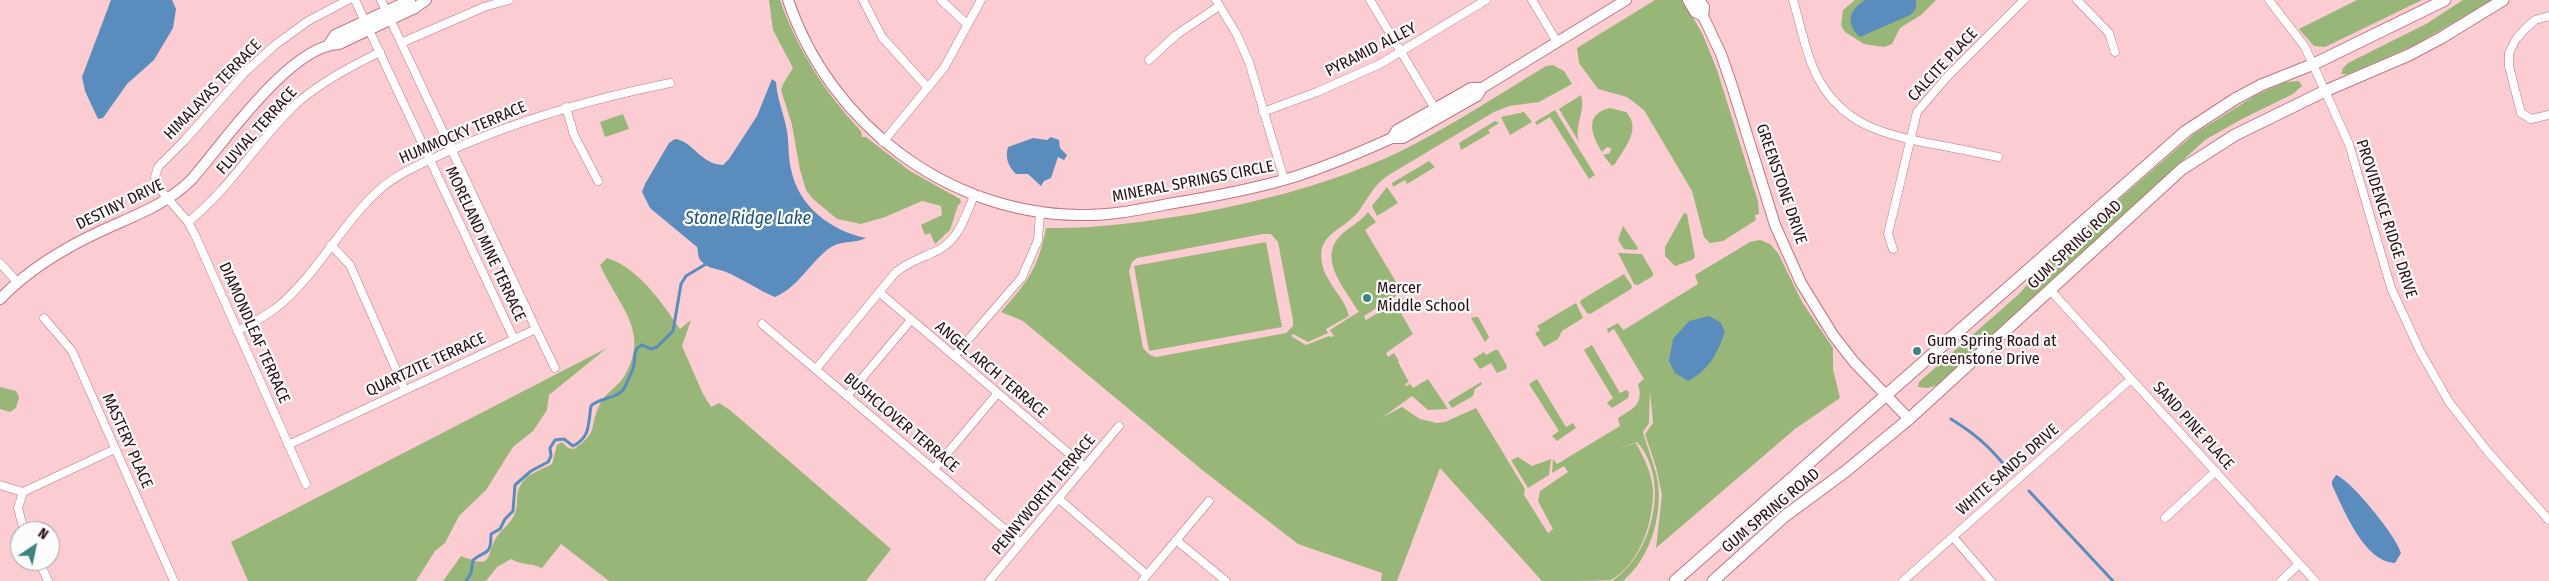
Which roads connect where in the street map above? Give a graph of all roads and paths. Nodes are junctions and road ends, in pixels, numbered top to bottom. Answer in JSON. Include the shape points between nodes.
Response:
{"nodes":[{"id":1,"x":348,"y":0,"type":"edge"},
{"id":2,"x":355,"y":0,"type":"edge"},
{"id":3,"x":381,"y":0,"type":"edge"},
{"id":4,"x":410,"y":0,"type":"edge"},
{"id":5,"x":426,"y":0,"type":"edge"},
{"id":6,"x":509,"y":0,"type":"edge"},
{"id":7,"x":788,"y":0,"type":"edge"},
{"id":8,"x":863,"y":0,"type":"edge"},
{"id":9,"x":941,"y":0,"type":"edge"},
{"id":10,"x":981,"y":0,"type":"edge"},
{"id":11,"x":1370,"y":0,"type":"edge"},
{"id":12,"x":1486,"y":0,"type":"edge"},
{"id":13,"x":1532,"y":0,"type":"edge"},
{"id":14,"x":1626,"y":0,"type":"edge"},
{"id":15,"x":1688,"y":0,"type":"edge"},
{"id":16,"x":1699,"y":0,"type":"edge"},
{"id":17,"x":1793,"y":0,"type":"edge"},
{"id":18,"x":2024,"y":0,"type":"edge"},
{"id":19,"x":2077,"y":0,"type":"edge"},
{"id":20,"x":2445,"y":0,"type":"edge"},
{"id":21,"x":2503,"y":0,"type":"edge"},
{"id":22,"x":2273,"y":2,"type":"edge"},
{"id":23,"x":1217,"y":3,"type":"edge"},
{"id":24,"x":388,"y":16,"type":"junction"},
{"id":25,"x":1703,"y":16,"type":"junction"},
{"id":26,"x":2549,"y":16,"type":"edge"},
{"id":27,"x":967,"y":24,"type":"junction"},
{"id":28,"x":367,"y":26,"type":"junction"},
{"id":29,"x":1557,"y":42,"type":"junction"},
{"id":30,"x":401,"y":43,"type":"junction"},
{"id":31,"x":380,"y":52,"type":"junction"},
{"id":32,"x":1402,"y":52,"type":"junction"},
{"id":33,"x":2115,"y":52,"type":"dead end"},
{"id":34,"x":1149,"y":60,"type":"dead end"},
{"id":35,"x":2314,"y":64,"type":"junction"},
{"id":36,"x":670,"y":82,"type":"dead end"},
{"id":37,"x":928,"y":88,"type":"junction"},
{"id":38,"x":2325,"y":91,"type":"junction"},
{"id":39,"x":566,"y":107,"type":"junction"},
{"id":40,"x":1262,"y":112,"type":"junction"},
{"id":41,"x":1438,"y":114,"type":"junction"},
{"id":42,"x":2549,"y":115,"type":"edge"},
{"id":43,"x":1910,"y":139,"type":"junction"},
{"id":44,"x":883,"y":142,"type":"junction"},
{"id":45,"x":452,"y":150,"type":"junction"},
{"id":46,"x":1998,"y":157,"type":"dead end"},
{"id":47,"x":430,"y":160,"type":"junction"},
{"id":48,"x":1284,"y":179,"type":"junction"},
{"id":49,"x":598,"y":181,"type":"dead end"},
{"id":50,"x":974,"y":196,"type":"junction"},
{"id":51,"x":167,"y":199,"type":"junction"},
{"id":52,"x":1040,"y":213,"type":"junction"},
{"id":53,"x":188,"y":222,"type":"junction"},
{"id":54,"x":332,"y":245,"type":"junction"},
{"id":55,"x":1893,"y":249,"type":"dead end"},
{"id":56,"x":0,"y":264,"type":"edge"},
{"id":57,"x":17,"y":282,"type":"junction"},
{"id":58,"x":2050,"y":291,"type":"junction"},
{"id":59,"x":880,"y":293,"type":"junction"},
{"id":60,"x":0,"y":299,"type":"edge"},
{"id":61,"x":44,"y":318,"type":"dead end"},
{"id":62,"x":911,"y":320,"type":"junction"},
{"id":63,"x":762,"y":324,"type":"dead end"},
{"id":64,"x":536,"y":329,"type":"junction"},
{"id":65,"x":237,"y":331,"type":"junction"},
{"id":66,"x":514,"y":339,"type":"junction"},
{"id":67,"x":954,"y":356,"type":"junction"},
{"id":68,"x":555,"y":368,"type":"dead end"},
{"id":69,"x":816,"y":369,"type":"junction"},
{"id":70,"x":2131,"y":379,"type":"junction"},
{"id":71,"x":405,"y":390,"type":"junction"},
{"id":72,"x":997,"y":394,"type":"junction"},
{"id":73,"x":1886,"y":394,"type":"junction"},
{"id":74,"x":848,"y":396,"type":"junction"},
{"id":75,"x":1909,"y":419,"type":"junction"},
{"id":76,"x":1119,"y":426,"type":"dead end"},
{"id":77,"x":288,"y":445,"type":"junction"},
{"id":78,"x":116,"y":449,"type":"junction"},
{"id":79,"x":1086,"y":467,"type":"junction"},
{"id":80,"x":934,"y":470,"type":"junction"},
{"id":81,"x":2216,"y":472,"type":"junction"},
{"id":82,"x":306,"y":484,"type":"dead end"},
{"id":83,"x":0,"y":485,"type":"edge"},
{"id":84,"x":23,"y":492,"type":"junction"},
{"id":85,"x":1058,"y":499,"type":"junction"},
{"id":86,"x":1209,"y":501,"type":"dead end"},
{"id":87,"x":2165,"y":518,"type":"dead end"},
{"id":88,"x":2549,"y":520,"type":"edge"},
{"id":89,"x":21,"y":521,"type":"edge"},
{"id":90,"x":1953,"y":537,"type":"junction"},
{"id":91,"x":1176,"y":540,"type":"junction"},
{"id":92,"x":1021,"y":543,"type":"junction"},
{"id":93,"x":2299,"y":564,"type":"junction"},
{"id":94,"x":1145,"y":578,"type":"edge"},
{"id":95,"x":174,"y":581,"type":"edge"},
{"id":96,"x":989,"y":581,"type":"edge"},
{"id":97,"x":1226,"y":581,"type":"edge"},
{"id":98,"x":1675,"y":581,"type":"edge"},
{"id":99,"x":1713,"y":581,"type":"edge"},
{"id":100,"x":1903,"y":581,"type":"edge"},
{"id":101,"x":1991,"y":581,"type":"edge"},
{"id":102,"x":2280,"y":581,"type":"edge"},
{"id":103,"x":2315,"y":581,"type":"edge"}],
"edges":[{"from":1,"to":51,"type":"street","name":"HIMALAYAS TERRACE","via":[[308,21],[275,45],[245,72],[162,162],[156,172],[156,183]]},
{"from":2,"to":28,"type":"street","name":"MORELAND MINE TERRACE"},
{"from":3,"to":24,"type":"street","name":"MORELAND MINE TERRACE"},
{"from":4,"to":24,"type":"street","name":"DESTINY DRIVE"},
{"from":5,"to":24,"type":"street","name":"DESTINY DRIVE","via":[[421,5]]},
{"from":6,"to":30,"type":"street","via":[[484,7]]},
{"from":7,"to":44,"type":"street","name":"MINERAL SPRINGS CIRCLE","via":[[820,68],[854,114]]},
{"from":8,"to":37,"type":"street","via":[[882,38]]},
{"from":9,"to":27,"type":"street"},
{"from":10,"to":27,"type":"street"},
{"from":11,"to":32,"type":"street"},
{"from":12,"to":32,"type":"street","name":"PYRAMID ALLEY"},
{"from":13,"to":29,"type":"street"},
{"from":14,"to":29,"type":"street","name":"MINERAL SPRINGS CIRCLE"},
{"from":15,"to":25,"type":"street","name":"GREENSTONE DRIVE"},
{"from":16,"to":25,"type":"street","name":"GREENSTONE DRIVE","via":[[1704,7]]},
{"from":17,"to":43,"type":"street","via":[[1811,61],[1832,99],[1864,125]]},
{"from":18,"to":43,"type":"street","name":"CALCITE PLACE","via":[[1923,103],[1914,119]]},
{"from":19,"to":33,"type":"street","via":[[2109,33]]},
{"from":20,"to":35,"type":"main road","name":"GUM SPRING ROAD"},
{"from":21,"to":38,"type":"main road","name":"GUM SPRING ROAD","via":[[2410,55]]},
{"from":22,"to":35,"type":"street","name":"PROVIDENCE RIDGE DRIVE"},
{"from":23,"to":34,"type":"street"},
{"from":23,"to":40,"type":"street","via":[[1249,62]]},
{"from":24,"to":28,"type":"street","name":"DESTINY DRIVE"},
{"from":24,"to":30,"type":"street","name":"MORELAND MINE TERRACE"},
{"from":25,"to":73,"type":"street","name":"GREENSTONE DRIVE","via":[[1730,79],[1775,225],[1800,282],[1838,342]]},
{"from":26,"to":42,"type":"street","via":[[2535,20],[2526,28],[2509,53],[2518,106],[2525,117]]},
{"from":27,"to":37,"type":"street","via":[[944,68]]},
{"from":28,"to":31,"type":"street","name":"MORELAND MINE TERRACE"},
{"from":28,"to":51,"type":"street","name":"DESTINY DRIVE","via":[[335,35],[329,44],[305,58],[272,85],[191,180]]},
{"from":29,"to":41,"type":"street","name":"MINERAL SPRINGS CIRCLE","via":[[1482,88],[1471,88]]},
{"from":30,"to":45,"type":"street","name":"MORELAND MINE TERRACE"},
{"from":31,"to":47,"type":"street","name":"MORELAND MINE TERRACE"},
{"from":31,"to":53,"type":"street","name":"FLUVIAL TERRACE","via":[[336,74],[295,105],[213,200]]},
{"from":32,"to":40,"type":"street","name":"PYRAMID ALLEY","via":[[1317,92]]},
{"from":32,"to":41,"type":"street"},
{"from":35,"to":38,"type":"street","name":"PROVIDENCE RIDGE DRIVE"},
{"from":35,"to":73,"type":"main road","name":"GUM SPRING ROAD","via":[[2235,99],[2186,131]]},
{"from":36,"to":39,"type":"street","name":"HUMMOCKY TERRACE"},
{"from":37,"to":44,"type":"street"},
{"from":38,"to":58,"type":"main road","name":"GUM SPRING ROAD","via":[[2235,135],[2182,169]]},
{"from":38,"to":88,"type":"street","name":"PROVIDENCE RIDGE DRIVE","via":[[2353,153],[2391,288],[2420,351],[2449,402],[2488,452]]},
{"from":39,"to":45,"type":"street","name":"HUMMOCKY TERRACE"},
{"from":39,"to":49,"type":"street","via":[[576,140]]},
{"from":40,"to":48,"type":"street"},
{"from":41,"to":48,"type":"street","name":"MINERAL SPRINGS CIRCLE","via":[[1398,130],[1392,138]]},
{"from":43,"to":46,"type":"street"},
{"from":43,"to":55,"type":"street","name":"CALCITE PLACE","via":[[1888,234]]},
{"from":44,"to":50,"type":"street","name":"MINERAL SPRINGS CIRCLE","via":[[934,177]]},
{"from":45,"to":47,"type":"street","name":"HUMMOCKY TERRACE"},
{"from":45,"to":64,"type":"street","name":"MORELAND MINE TERRACE"},
{"from":47,"to":54,"type":"street","name":"HUMMOCKY TERRACE","via":[[384,186]]},
{"from":47,"to":66,"type":"street","name":"MORELAND MINE TERRACE"},
{"from":48,"to":52,"type":"street","name":"MINERAL SPRINGS CIRCLE","via":[[1117,214]]},
{"from":50,"to":52,"type":"street","name":"MINERAL SPRINGS CIRCLE"},
{"from":50,"to":59,"type":"street","via":[[959,232],[951,242],[905,264]]},
{"from":51,"to":53,"type":"street","name":"DIAMONDLEAF TERRACE"},
{"from":51,"to":57,"type":"street","name":"DESTINY DRIVE","via":[[74,244]]},
{"from":52,"to":67,"type":"street","via":[[1038,240],[1022,276]]},
{"from":53,"to":65,"type":"street","name":"DIAMONDLEAF TERRACE"},
{"from":54,"to":65,"type":"street","name":"HUMMOCKY TERRACE","via":[[278,307]]},
{"from":54,"to":71,"type":"street","via":[[350,265]]},
{"from":56,"to":57,"type":"street"},
{"from":57,"to":60,"type":"street","name":"DESTINY DRIVE"},
{"from":58,"to":70,"type":"street","name":"SAND PINE PLACE"},
{"from":58,"to":75,"type":"main road","name":"GUM SPRING ROAD"},
{"from":59,"to":62,"type":"street","name":"ANGEL ARCH TERRACE"},
{"from":59,"to":69,"type":"street"},
{"from":61,"to":78,"type":"street","name":"MASTERY PLACE","via":[[72,352]]},
{"from":62,"to":67,"type":"street","name":"ANGEL ARCH TERRACE"},
{"from":62,"to":74,"type":"street"},
{"from":63,"to":69,"type":"street","name":"BUSHCLOVER TERRACE"},
{"from":64,"to":66,"type":"street","name":"QUARTZITE TERRACE"},
{"from":64,"to":68,"type":"street"},
{"from":65,"to":77,"type":"street","name":"DIAMONDLEAF TERRACE"},
{"from":66,"to":71,"type":"street","name":"QUARTZITE TERRACE"},
{"from":67,"to":72,"type":"street","name":"ANGEL ARCH TERRACE"},
{"from":69,"to":74,"type":"street","name":"BUSHCLOVER TERRACE"},
{"from":70,"to":81,"type":"street","name":"SAND PINE PLACE"},
{"from":70,"to":90,"type":"street","name":"WHITE SANDS DRIVE"},
{"from":71,"to":77,"type":"street","name":"QUARTZITE TERRACE"},
{"from":72,"to":79,"type":"street","name":"ANGEL ARCH TERRACE"},
{"from":72,"to":80,"type":"street"},
{"from":73,"to":75,"type":"street","name":"GREENSTONE DRIVE"},
{"from":73,"to":98,"type":"main road","name":"GUM SPRING ROAD"},
{"from":74,"to":80,"type":"street","name":"BUSHCLOVER TERRACE"},
{"from":75,"to":99,"type":"main road","name":"GUM SPRING ROAD","via":[[1785,516]]},
{"from":76,"to":79,"type":"street","name":"PENNYWORTH TERRACE"},
{"from":77,"to":82,"type":"street","name":"DIAMONDLEAF TERRACE"},
{"from":78,"to":84,"type":"street"},
{"from":78,"to":95,"type":"street","name":"MASTERY PLACE"},
{"from":79,"to":85,"type":"street","name":"PENNYWORTH TERRACE"},
{"from":80,"to":92,"type":"street","name":"BUSHCLOVER TERRACE"},
{"from":81,"to":87,"type":"street"},
{"from":81,"to":93,"type":"street","name":"SAND PINE PLACE"},
{"from":83,"to":84,"type":"street"},
{"from":84,"to":89,"type":"street","via":[[18,508]]},
{"from":85,"to":92,"type":"street","name":"PENNYWORTH TERRACE"},
{"from":85,"to":94,"type":"street"},
{"from":86,"to":91,"type":"street"},
{"from":90,"to":100,"type":"street","name":"WHITE SANDS DRIVE"},
{"from":90,"to":101,"type":"street"},
{"from":91,"to":94,"type":"street"},
{"from":91,"to":97,"type":"street"},
{"from":92,"to":96,"type":"street","name":"PENNYWORTH TERRACE"},
{"from":93,"to":102,"type":"street"},
{"from":93,"to":103,"type":"street","name":"SAND PINE PLACE"}]}
